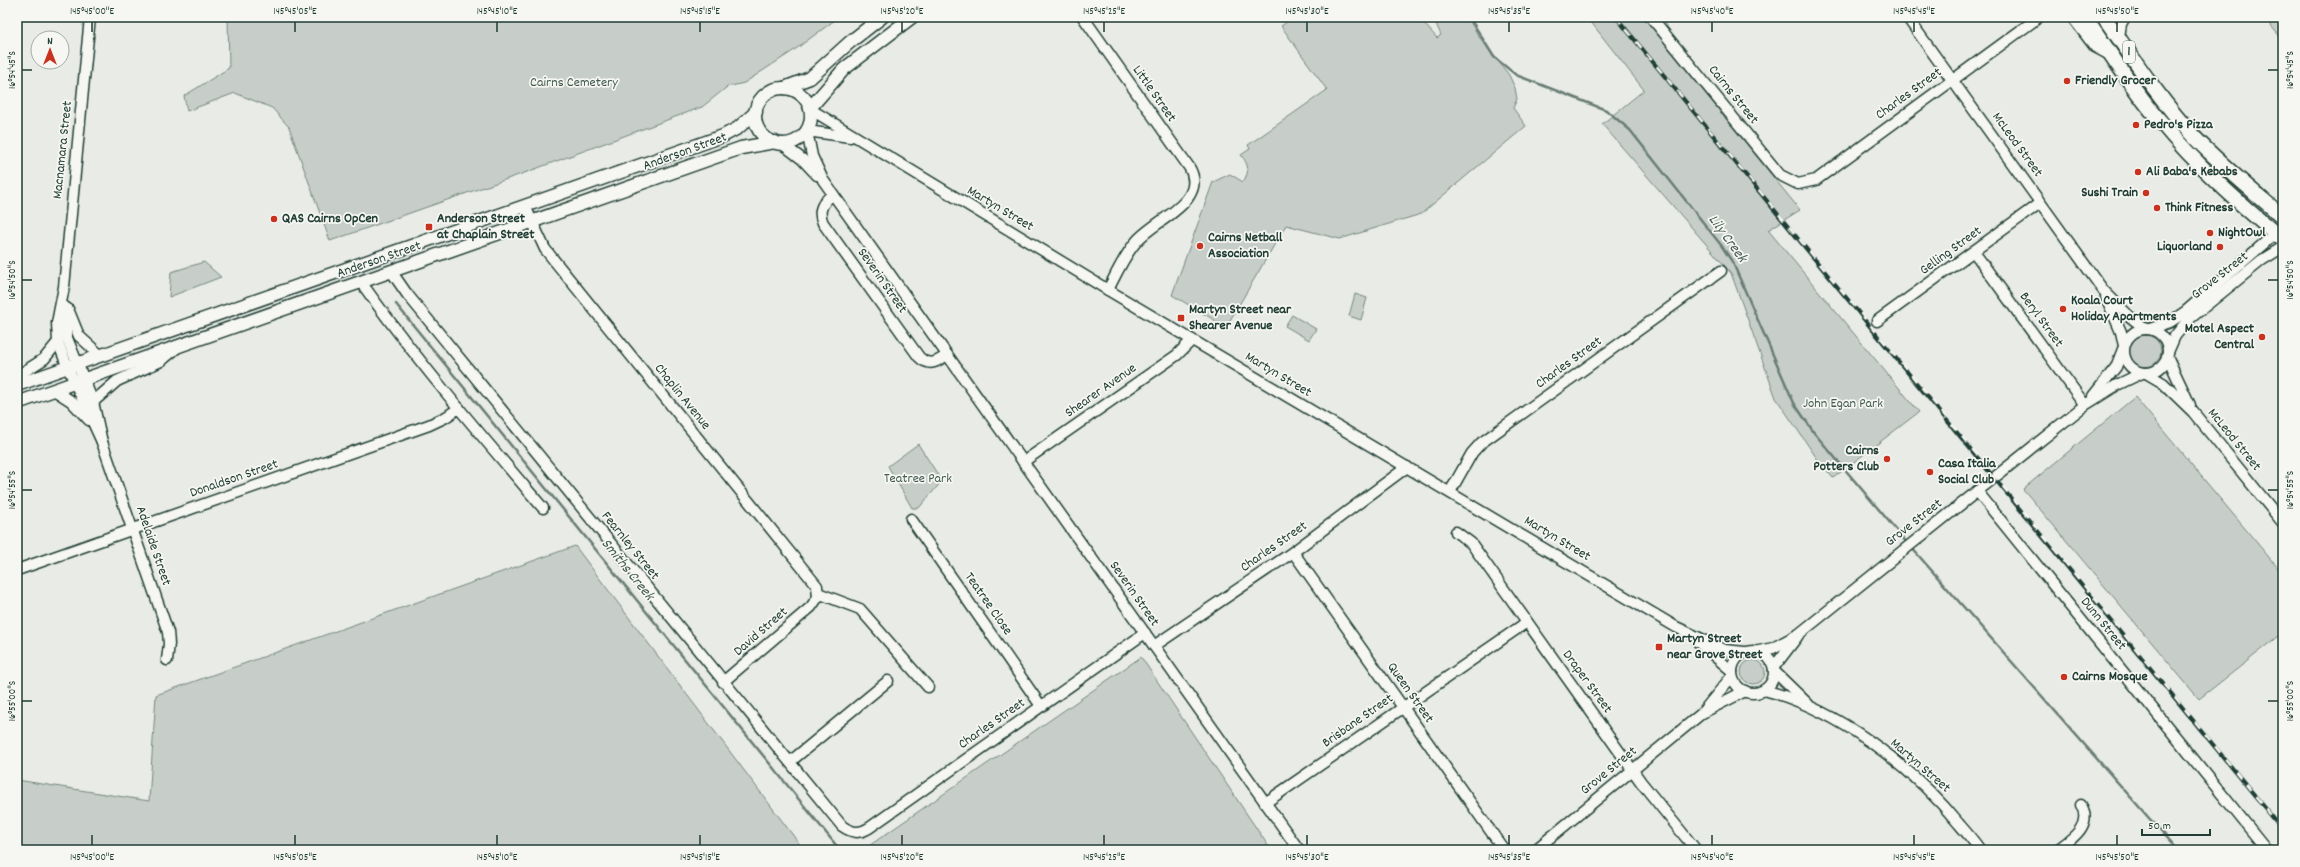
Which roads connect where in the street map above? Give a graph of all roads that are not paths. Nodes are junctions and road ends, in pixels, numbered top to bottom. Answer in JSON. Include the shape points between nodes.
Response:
{"nodes":[{"id":1,"x":90,"y":17,"type":"edge"},
{"id":2,"x":882,"y":17,"type":"edge"},
{"id":3,"x":912,"y":17,"type":"edge"},
{"id":4,"x":1083,"y":17,"type":"edge"},
{"id":5,"x":1651,"y":17,"type":"edge"},
{"id":6,"x":1907,"y":17,"type":"edge"},
{"id":7,"x":2046,"y":17,"type":"edge"},
{"id":8,"x":2072,"y":17,"type":"edge"},
{"id":9,"x":2085,"y":17,"type":"edge"},
{"id":10,"x":2104,"y":17,"type":"edge"},
{"id":11,"x":2125,"y":17,"type":"edge"},
{"id":12,"x":2037,"y":19,"type":"edge"},
{"id":13,"x":2119,"y":38,"type":"junction"},
{"id":14,"x":2114,"y":57,"type":"junction"},
{"id":15,"x":1952,"y":80,"type":"junction"},
{"id":16,"x":784,"y":88,"type":"junction"},
{"id":17,"x":810,"y":109,"type":"junction"},
{"id":18,"x":756,"y":112,"type":"junction"},
{"id":19,"x":807,"y":131,"type":"junction"},
{"id":20,"x":856,"y":138,"type":"junction"},
{"id":21,"x":778,"y":143,"type":"junction"},
{"id":22,"x":823,"y":180,"type":"junction"},
{"id":23,"x":1798,"y":184,"type":"joint"},
{"id":24,"x":833,"y":194,"type":"junction"},
{"id":25,"x":2040,"y":203,"type":"junction"},
{"id":26,"x":525,"y":206,"type":"junction"},
{"id":27,"x":2283,"y":217,"type":"edge"},
{"id":28,"x":531,"y":222,"type":"junction"},
{"id":29,"x":2281,"y":233,"type":"edge"},
{"id":30,"x":2283,"y":247,"type":"edge"},
{"id":31,"x":1974,"y":252,"type":"junction"},
{"id":32,"x":391,"y":271,"type":"junction"},
{"id":33,"x":1721,"y":271,"type":"dead end"},
{"id":34,"x":361,"y":282,"type":"junction"},
{"id":35,"x":64,"y":287,"type":"junction"},
{"id":36,"x":1108,"y":290,"type":"junction"},
{"id":37,"x":2103,"y":290,"type":"junction"},
{"id":38,"x":66,"y":304,"type":"junction"},
{"id":39,"x":1877,"y":321,"type":"dead end"},
{"id":40,"x":2148,"y":329,"type":"junction"},
{"id":41,"x":1192,"y":340,"type":"junction"},
{"id":42,"x":58,"y":342,"type":"junction"},
{"id":43,"x":179,"y":346,"type":"junction"},
{"id":44,"x":2124,"y":347,"type":"junction"},
{"id":45,"x":2168,"y":354,"type":"junction"},
{"id":46,"x":100,"y":355,"type":"junction"},
{"id":47,"x":947,"y":355,"type":"junction"},
{"id":48,"x":73,"y":366,"type":"junction"},
{"id":49,"x":2144,"y":373,"type":"junction"},
{"id":50,"x":17,"y":376,"type":"edge"},
{"id":51,"x":80,"y":382,"type":"junction"},
{"id":52,"x":17,"y":385,"type":"edge"},
{"id":53,"x":54,"y":390,"type":"junction"},
{"id":54,"x":93,"y":402,"type":"junction"},
{"id":55,"x":17,"y":403,"type":"edge"},
{"id":56,"x":2085,"y":405,"type":"junction"},
{"id":57,"x":458,"y":408,"type":"junction"},
{"id":58,"x":2193,"y":412,"type":"junction"},
{"id":59,"x":94,"y":424,"type":"junction"},
{"id":60,"x":102,"y":442,"type":"junction"},
{"id":61,"x":1023,"y":462,"type":"junction"},
{"id":62,"x":1407,"y":467,"type":"junction"},
{"id":63,"x":1977,"y":491,"type":"junction"},
{"id":64,"x":1450,"y":492,"type":"junction"},
{"id":65,"x":543,"y":508,"type":"dead end"},
{"id":66,"x":911,"y":519,"type":"dead end"},
{"id":67,"x":2283,"y":523,"type":"edge"},
{"id":68,"x":132,"y":530,"type":"junction"},
{"id":69,"x":1456,"y":532,"type":"dead end"},
{"id":70,"x":1293,"y":552,"type":"junction"},
{"id":71,"x":17,"y":570,"type":"edge"},
{"id":72,"x":817,"y":598,"type":"junction"},
{"id":73,"x":1527,"y":622,"type":"junction"},
{"id":74,"x":1144,"y":633,"type":"junction"},
{"id":75,"x":1687,"y":633,"type":"junction"},
{"id":76,"x":1799,"y":634,"type":"junction"},
{"id":77,"x":1154,"y":646,"type":"junction"},
{"id":78,"x":1759,"y":651,"type":"junction"},
{"id":79,"x":1744,"y":652,"type":"junction"},
{"id":80,"x":168,"y":660,"type":"dead end"},
{"id":81,"x":1774,"y":669,"type":"junction"},
{"id":82,"x":1732,"y":673,"type":"junction"},
{"id":83,"x":888,"y":681,"type":"dead end"},
{"id":84,"x":723,"y":682,"type":"junction"},
{"id":85,"x":928,"y":687,"type":"dead end"},
{"id":86,"x":1764,"y":690,"type":"junction"},
{"id":87,"x":1745,"y":691,"type":"junction"},
{"id":88,"x":1809,"y":705,"type":"junction"},
{"id":89,"x":1042,"y":706,"type":"junction"},
{"id":90,"x":1403,"y":707,"type":"junction"},
{"id":91,"x":1701,"y":714,"type":"junction"},
{"id":92,"x":791,"y":761,"type":"junction"},
{"id":93,"x":1633,"y":770,"type":"junction"},
{"id":94,"x":1265,"y":803,"type":"junction"},
{"id":95,"x":2081,"y":805,"type":"dead end"},
{"id":96,"x":854,"y":832,"type":"joint"},
{"id":97,"x":1299,"y":850,"type":"edge"},
{"id":98,"x":1504,"y":850,"type":"edge"},
{"id":99,"x":1535,"y":850,"type":"edge"},
{"id":100,"x":1696,"y":850,"type":"edge"},
{"id":101,"x":1980,"y":850,"type":"edge"},
{"id":102,"x":2057,"y":850,"type":"edge"},
{"id":103,"x":2267,"y":850,"type":"edge"}],
"edges":[{"from":1,"to":35,"type":"street","name":"Macnamara Street"},
{"from":2,"to":16,"type":"main road","via":[[810,78]]},
{"from":3,"to":17,"type":"main road","via":[[844,69]]},
{"from":4,"to":36,"type":"street","name":"Little Street","via":[[1193,177],[1192,190],[1185,202],[1144,232],[1136,241]]},
{"from":5,"to":23,"type":"street","name":"Cairns Street","via":[[1780,175]]},
{"from":6,"to":15,"type":"street","name":"McLeod Street"},
{"from":7,"to":12,"type":"street","name":"Charles Street"},
{"from":8,"to":14,"type":"street","via":[[2095,47]]},
{"from":9,"to":14,"type":"highway","number":"1"},
{"from":10,"to":13,"type":"highway","number":"1"},
{"from":11,"to":13,"type":"street"},
{"from":12,"to":15,"type":"street","name":"Charles Street"},
{"from":13,"to":27,"type":"highway","number":"1","via":[[2194,136]]},
{"from":14,"to":29,"type":"highway","number":"1","via":[[2146,105],[2192,158]]},
{"from":15,"to":23,"type":"street","name":"Charles Street","via":[[1816,180]]},
{"from":15,"to":25,"type":"street","name":"McLeod Street"},
{"from":16,"to":17,"type":"main road","via":[[798,92],[806,99]]},
{"from":16,"to":18,"type":"main road","via":[[774,89],[766,94],[759,102]]},
{"from":17,"to":19,"type":"main road","via":[[811,120]]},
{"from":17,"to":20,"type":"street","name":"Martyn Street"},
{"from":18,"to":21,"type":"main road","via":[[759,129],[764,136]]},
{"from":18,"to":26,"type":"main road","name":"Anderson Street","via":[[724,136]]},
{"from":19,"to":20,"type":"street","name":"Martyn Street"},
{"from":19,"to":21,"type":"main road","via":[[796,141]]},
{"from":19,"to":22,"type":"street","name":"Severin Street","via":[[812,156]]},
{"from":20,"to":36,"type":"street","name":"Martyn Street"},
{"from":21,"to":22,"type":"street","name":"Severin Street","via":[[802,159]]},
{"from":21,"to":28,"type":"main road","name":"Anderson Street","via":[[749,145]]},
{"from":22,"to":24,"type":"street","name":"Severin Street"},
{"from":24,"to":47,"type":"street","name":"Severin Street"},
{"from":24,"to":47,"type":"street","name":"Severin Street","via":[[821,209],[823,223],[919,357],[924,362],[934,363]]},
{"from":25,"to":31,"type":"street","name":"Gelling Street"},
{"from":25,"to":37,"type":"street","name":"McLeod Street"},
{"from":26,"to":28,"type":"street","name":"Chaplin Avenue"},
{"from":26,"to":46,"type":"main road","name":"Anderson Street"},
{"from":28,"to":32,"type":"main road","name":"Anderson Street"},
{"from":28,"to":72,"type":"street","name":"Chaplin Avenue","via":[[545,249],[815,582]]},
{"from":29,"to":40,"type":"street","name":"Grove Street","via":[[2185,312],[2170,322]]},
{"from":30,"to":45,"type":"street","name":"Grove Street","via":[[2262,260],[2188,320],[2175,336]]},
{"from":31,"to":39,"type":"street","name":"Gelling Street"},
{"from":31,"to":56,"type":"street","name":"Beryl Street"},
{"from":32,"to":34,"type":"main road","name":"Anderson Street"},
{"from":32,"to":84,"type":"street","name":"Fearnley Street"},
{"from":33,"to":64,"type":"street","name":"Charles Street","via":[[1481,443],[1472,453]]},
{"from":34,"to":43,"type":"main road","name":"Anderson Street"},
{"from":34,"to":57,"type":"street"},
{"from":35,"to":38,"type":"street","name":"Macnamara Street"},
{"from":35,"to":42,"type":"street","name":"Macnamara Street","via":[[57,323]]},
{"from":36,"to":41,"type":"street","name":"Martyn Street"},
{"from":37,"to":40,"type":"street","name":"McLeod Street","via":[[2130,317]]},
{"from":37,"to":44,"type":"street","name":"McLeod Street","via":[[2118,322]]},
{"from":38,"to":46,"type":"street","via":[[79,336]]},
{"from":38,"to":48,"type":"street","name":"Macnamara Street","via":[[64,319]]},
{"from":40,"to":44,"type":"street","via":[[2132,333]]},
{"from":40,"to":45,"type":"street","via":[[2157,332],[2164,339]]},
{"from":41,"to":61,"type":"street","name":"Shearer Avenue","via":[[1177,355]]},
{"from":41,"to":62,"type":"street","name":"Martyn Street"},
{"from":42,"to":48,"type":"street","name":"Macnamara Street"},
{"from":42,"to":50,"type":"street","via":[[44,360]]},
{"from":43,"to":51,"type":"main road","name":"Anderson Street"},
{"from":43,"to":54,"type":"street","via":[[161,361],[117,381]]},
{"from":44,"to":49,"type":"street","via":[[2124,357],[2129,366]]},
{"from":44,"to":56,"type":"street","name":"Grove Street","via":[[2112,374]]},
{"from":45,"to":49,"type":"street","via":[[2160,368]]},
{"from":45,"to":58,"type":"street","name":"McLeod Street"},
{"from":46,"to":48,"type":"main road","name":"Anderson Street"},
{"from":47,"to":61,"type":"street","name":"Severin Street"},
{"from":48,"to":51,"type":"street","name":"Macnamara Street"},
{"from":48,"to":52,"type":"main road","name":"Anderson Street"},
{"from":49,"to":56,"type":"street","name":"Grove Street","via":[[2117,385]]},
{"from":49,"to":58,"type":"street","name":"McLeod Street","via":[[2163,383]]},
{"from":51,"to":53,"type":"main road","name":"Anderson Street"},
{"from":51,"to":54,"type":"street","name":"Adelaide Street"},
{"from":51,"to":59,"type":"street","name":"Adelaide Street"},
{"from":53,"to":55,"type":"main road","name":"Anderson Street"},
{"from":53,"to":59,"type":"street","name":"Adelaide Street","via":[[71,401]]},
{"from":54,"to":60,"type":"street","name":"Adelaide Street"},
{"from":56,"to":63,"type":"street","name":"Grove Street"},
{"from":57,"to":65,"type":"street"},
{"from":57,"to":68,"type":"street","name":"Donaldson Street","via":[[429,425]]},
{"from":58,"to":67,"type":"street","name":"McLeod Street"},
{"from":59,"to":60,"type":"street","name":"Adelaide Street"},
{"from":60,"to":68,"type":"street","name":"Adelaide Street"},
{"from":61,"to":74,"type":"street","name":"Severin Street"},
{"from":62,"to":64,"type":"street","name":"Martyn Street"},
{"from":62,"to":70,"type":"street","name":"Charles Street"},
{"from":63,"to":76,"type":"street","name":"Grove Street"},
{"from":63,"to":103,"type":"street","name":"Dunn Street"},
{"from":64,"to":75,"type":"street","name":"Martyn Street"},
{"from":66,"to":89,"type":"street","name":"Teatree Close"},
{"from":68,"to":71,"type":"street","name":"Donaldson Street"},
{"from":68,"to":80,"type":"street","name":"Adelaide Street","via":[[168,632]]},
{"from":69,"to":73,"type":"street","name":"Draper Street","via":[[1470,543]]},
{"from":70,"to":77,"type":"street","name":"Charles Street"},
{"from":70,"to":90,"type":"street","name":"Queen Street"},
{"from":72,"to":84,"type":"street","name":"David Street"},
{"from":72,"to":85,"type":"street","via":[[860,609]]},
{"from":73,"to":90,"type":"street","name":"Brisbane Street"},
{"from":73,"to":93,"type":"street","name":"Draper Street"},
{"from":74,"to":77,"type":"street","name":"Severin Street"},
{"from":74,"to":89,"type":"street","name":"Charles Street"},
{"from":75,"to":79,"type":"street","name":"Martyn Street","via":[[1725,650]]},
{"from":75,"to":82,"type":"street","name":"Martyn Street"},
{"from":76,"to":78,"type":"street","name":"Grove Street","via":[[1773,648]]},
{"from":76,"to":81,"type":"street","name":"Grove Street"},
{"from":77,"to":94,"type":"street","name":"Severin Street"},
{"from":78,"to":79,"type":"street"},
{"from":78,"to":81,"type":"street","via":[[1768,657]]},
{"from":79,"to":82,"type":"street","via":[[1736,659]]},
{"from":81,"to":86,"type":"street","via":[[1773,678]]},
{"from":81,"to":88,"type":"street","name":"Martyn Street"},
{"from":82,"to":87,"type":"street","via":[[1737,686]]},
{"from":82,"to":91,"type":"street","name":"Grove Street"},
{"from":83,"to":92,"type":"street"},
{"from":84,"to":92,"type":"street","name":"Fearnley Street"},
{"from":86,"to":87,"type":"street","via":[[1754,693]]},
{"from":86,"to":88,"type":"street","name":"Martyn Street"},
{"from":87,"to":91,"type":"street","name":"Grove Street"},
{"from":88,"to":101,"type":"street","name":"Martyn Street","via":[[1893,758],[1938,798]]},
{"from":89,"to":96,"type":"street","name":"Charles Street","via":[[869,828],[860,833]]},
{"from":90,"to":94,"type":"street","name":"Brisbane Street"},
{"from":90,"to":98,"type":"street","name":"Queen Street"},
{"from":91,"to":93,"type":"street","name":"Grove Street"},
{"from":92,"to":96,"type":"street","name":"Fearnley Street","via":[[842,826]]},
{"from":93,"to":99,"type":"street","name":"Grove Street"},
{"from":93,"to":100,"type":"street","name":"Draper Street"},
{"from":94,"to":97,"type":"street","name":"Severin Street"},
{"from":95,"to":102,"type":"street","via":[[2085,814],[2083,826]]}]}
